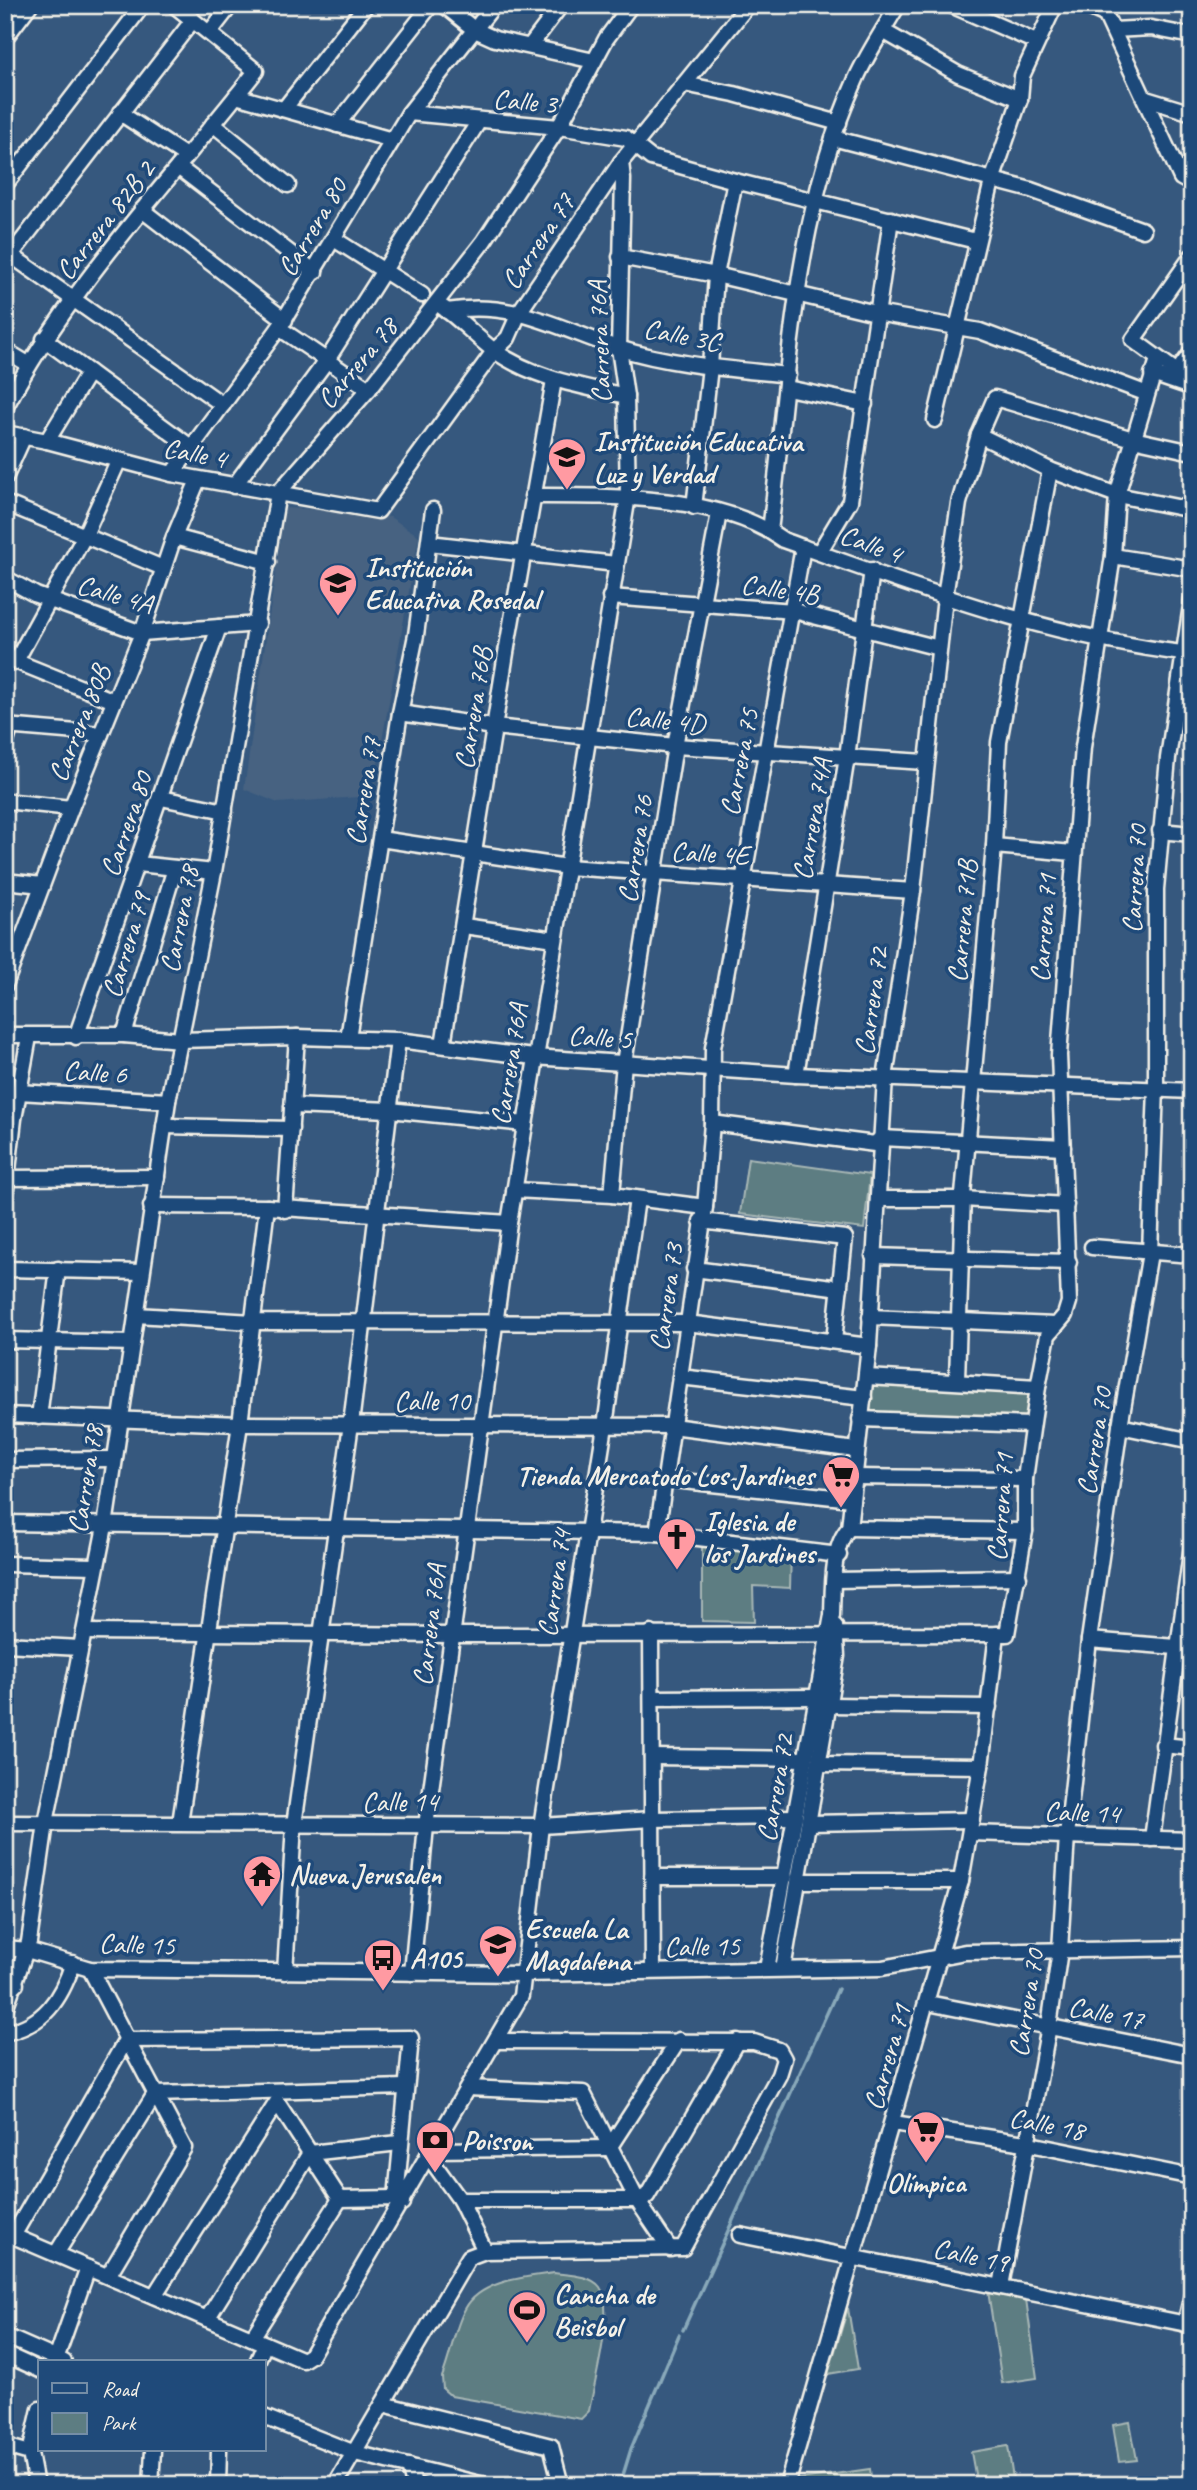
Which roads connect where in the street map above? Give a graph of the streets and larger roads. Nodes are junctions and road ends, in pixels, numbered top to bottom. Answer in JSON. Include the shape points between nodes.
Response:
{"nodes":[{"id":1,"x":30,"y":5,"type":"edge"},
{"id":2,"x":143,"y":5,"type":"edge"},
{"id":3,"x":174,"y":5,"type":"edge"},
{"id":4,"x":231,"y":5,"type":"edge"},
{"id":5,"x":431,"y":5,"type":"edge"},
{"id":6,"x":444,"y":5,"type":"edge"},
{"id":7,"x":494,"y":5,"type":"edge"},
{"id":8,"x":561,"y":5,"type":"edge"},
{"id":9,"x":632,"y":5,"type":"edge"},
{"id":10,"x":748,"y":5,"type":"edge"},
{"id":11,"x":898,"y":5,"type":"edge"},
{"id":12,"x":951,"y":5,"type":"edge"},
{"id":13,"x":1055,"y":5,"type":"edge"},
{"id":14,"x":1084,"y":5,"type":"edge"},
{"id":15,"x":359,"y":8,"type":"edge"},
{"id":16,"x":1103,"y":10,"type":"edge"},
{"id":17,"x":983,"y":12,"type":"edge"},
{"id":18,"x":193,"y":20,"type":"junction"},
{"id":19,"x":475,"y":30,"type":"junction"},
{"id":20,"x":1113,"y":30,"type":"junction"},
{"id":21,"x":883,"y":31,"type":"junction"},
{"id":22,"x":210,"y":32,"type":"junction"},
{"id":23,"x":1192,"y":36,"type":"edge"},
{"id":24,"x":5,"y":38,"type":"edge"},
{"id":25,"x":1037,"y":42,"type":"junction"},
{"id":26,"x":530,"y":46,"type":"junction"},
{"id":27,"x":594,"y":61,"type":"junction"},
{"id":28,"x":684,"y":84,"type":"junction"},
{"id":29,"x":236,"y":96,"type":"junction"},
{"id":30,"x":1020,"y":99,"type":"junction"},
{"id":31,"x":1146,"y":99,"type":"junction"},
{"id":32,"x":284,"y":109,"type":"junction"},
{"id":33,"x":120,"y":113,"type":"junction"},
{"id":34,"x":409,"y":113,"type":"junction"},
{"id":35,"x":1192,"y":113,"type":"edge"},
{"id":36,"x":479,"y":121,"type":"junction"},
{"id":37,"x":839,"y":123,"type":"junction"},
{"id":38,"x":213,"y":124,"type":"junction"},
{"id":39,"x":337,"y":125,"type":"junction"},
{"id":40,"x":559,"y":127,"type":"junction"},
{"id":41,"x":834,"y":138,"type":"junction"},
{"id":42,"x":392,"y":140,"type":"junction"},
{"id":43,"x":636,"y":144,"type":"junction"},
{"id":44,"x":182,"y":162,"type":"junction"},
{"id":45,"x":621,"y":162,"type":"junction"},
{"id":46,"x":734,"y":181,"type":"junction"},
{"id":47,"x":992,"y":181,"type":"junction"},
{"id":48,"x":6,"y":182,"type":"edge"},
{"id":49,"x":1192,"y":184,"type":"edge"},
{"id":50,"x":288,"y":185,"type":"dead end"},
{"id":51,"x":814,"y":201,"type":"junction"},
{"id":52,"x":142,"y":210,"type":"junction"},
{"id":53,"x":891,"y":219,"type":"junction"},
{"id":54,"x":1143,"y":230,"type":"dead end"},
{"id":55,"x":334,"y":239,"type":"junction"},
{"id":56,"x":976,"y":241,"type":"junction"},
{"id":57,"x":8,"y":253,"type":"edge"},
{"id":58,"x":1192,"y":256,"type":"edge"},
{"id":59,"x":620,"y":257,"type":"junction"},
{"id":60,"x":383,"y":270,"type":"junction"},
{"id":61,"x":315,"y":272,"type":"junction"},
{"id":62,"x":716,"y":275,"type":"junction"},
{"id":63,"x":422,"y":295,"type":"dead end"},
{"id":64,"x":796,"y":296,"type":"junction"},
{"id":65,"x":74,"y":300,"type":"junction"},
{"id":66,"x":442,"y":308,"type":"junction"},
{"id":67,"x":520,"y":312,"type":"junction"},
{"id":68,"x":876,"y":313,"type":"junction"},
{"id":69,"x":282,"y":324,"type":"junction"},
{"id":70,"x":955,"y":326,"type":"junction"},
{"id":71,"x":44,"y":339,"type":"junction"},
{"id":72,"x":619,"y":348,"type":"junction"},
{"id":73,"x":5,"y":350,"type":"edge"},
{"id":74,"x":494,"y":351,"type":"junction"},
{"id":75,"x":1192,"y":352,"type":"edge"},
{"id":76,"x":1158,"y":359,"type":"junction"},
{"id":77,"x":327,"y":360,"type":"junction"},
{"id":78,"x":29,"y":364,"type":"junction"},
{"id":79,"x":710,"y":367,"type":"junction"},
{"id":80,"x":89,"y":372,"type":"junction"},
{"id":81,"x":1177,"y":372,"type":"junction"},
{"id":82,"x":1152,"y":374,"type":"junction"},
{"id":83,"x":554,"y":380,"type":"junction"},
{"id":84,"x":788,"y":382,"type":"junction"},
{"id":85,"x":1191,"y":387,"type":"edge"},
{"id":86,"x":369,"y":389,"type":"junction"},
{"id":87,"x":1145,"y":393,"type":"junction"},
{"id":88,"x":626,"y":396,"type":"junction"},
{"id":89,"x":865,"y":404,"type":"junction"},
{"id":90,"x":223,"y":405,"type":"junction"},
{"id":91,"x":5,"y":408,"type":"edge"},
{"id":92,"x":935,"y":420,"type":"dead end"},
{"id":93,"x":5,"y":433,"type":"edge"},
{"id":94,"x":979,"y":435,"type":"junction"},
{"id":95,"x":24,"y":436,"type":"junction"},
{"id":96,"x":1133,"y":439,"type":"junction"},
{"id":97,"x":47,"y":441,"type":"junction"},
{"id":98,"x":192,"y":448,"type":"junction"},
{"id":99,"x":1192,"y":452,"type":"edge"},
{"id":100,"x":118,"y":462,"type":"junction"},
{"id":101,"x":1050,"y":470,"type":"junction"},
{"id":102,"x":172,"y":474,"type":"junction"},
{"id":103,"x":5,"y":478,"type":"edge"},
{"id":104,"x":198,"y":480,"type":"junction"},
{"id":105,"x":234,"y":486,"type":"junction"},
{"id":106,"x":278,"y":493,"type":"junction"},
{"id":107,"x":1117,"y":495,"type":"junction"},
{"id":108,"x":532,"y":496,"type":"junction"},
{"id":109,"x":628,"y":496,"type":"junction"},
{"id":110,"x":5,"y":503,"type":"edge"},
{"id":111,"x":694,"y":507,"type":"junction"},
{"id":112,"x":433,"y":510,"type":"dead end"},
{"id":113,"x":1192,"y":510,"type":"edge"},
{"id":114,"x":378,"y":511,"type":"joint"},
{"id":115,"x":719,"y":513,"type":"junction"},
{"id":116,"x":770,"y":531,"type":"junction"},
{"id":117,"x":85,"y":537,"type":"junction"},
{"id":118,"x":174,"y":537,"type":"junction"},
{"id":119,"x":429,"y":543,"type":"junction"},
{"id":120,"x":803,"y":547,"type":"junction"},
{"id":121,"x":820,"y":551,"type":"junction"},
{"id":122,"x":524,"y":553,"type":"junction"},
{"id":123,"x":1113,"y":555,"type":"junction"},
{"id":124,"x":268,"y":562,"type":"junction"},
{"id":125,"x":616,"y":564,"type":"junction"},
{"id":126,"x":163,"y":568,"type":"junction"},
{"id":127,"x":1192,"y":569,"type":"edge"},
{"id":128,"x":872,"y":570,"type":"junction"},
{"id":129,"x":5,"y":578,"type":"edge"},
{"id":130,"x":610,"y":597,"type":"junction"},
{"id":131,"x":945,"y":597,"type":"junction"},
{"id":132,"x":1192,"y":599,"type":"edge"},
{"id":133,"x":51,"y":601,"type":"junction"},
{"id":134,"x":702,"y":605,"type":"junction"},
{"id":135,"x":794,"y":611,"type":"junction"},
{"id":136,"x":1020,"y":618,"type":"junction"},
{"id":137,"x":258,"y":624,"type":"junction"},
{"id":138,"x":219,"y":627,"type":"junction"},
{"id":139,"x":863,"y":629,"type":"junction"},
{"id":140,"x":142,"y":633,"type":"junction"},
{"id":141,"x":1100,"y":640,"type":"junction"},
{"id":142,"x":939,"y":648,"type":"junction"},
{"id":143,"x":1187,"y":654,"type":"edge"},
{"id":144,"x":10,"y":659,"type":"edge"},
{"id":145,"x":114,"y":701,"type":"junction"},
{"id":146,"x":400,"y":713,"type":"junction"},
{"id":147,"x":8,"y":726,"type":"edge"},
{"id":148,"x":494,"y":727,"type":"junction"},
{"id":149,"x":101,"y":734,"type":"junction"},
{"id":150,"x":590,"y":736,"type":"junction"},
{"id":151,"x":5,"y":745,"type":"edge"},
{"id":152,"x":675,"y":746,"type":"junction"},
{"id":153,"x":764,"y":754,"type":"junction"},
{"id":154,"x":847,"y":757,"type":"junction"},
{"id":155,"x":925,"y":762,"type":"junction"},
{"id":156,"x":161,"y":798,"type":"junction"},
{"id":157,"x":5,"y":801,"type":"edge"},
{"id":158,"x":71,"y":808,"type":"junction"},
{"id":159,"x":225,"y":811,"type":"junction"},
{"id":160,"x":1160,"y":831,"type":"junction"},
{"id":161,"x":1192,"y":834,"type":"edge"},
{"id":162,"x":380,"y":839,"type":"junction"},
{"id":163,"x":993,"y":846,"type":"junction"},
{"id":164,"x":1073,"y":853,"type":"junction"},
{"id":165,"x":476,"y":854,"type":"junction"},
{"id":166,"x":138,"y":864,"type":"junction"},
{"id":167,"x":567,"y":867,"type":"junction"},
{"id":168,"x":175,"y":868,"type":"junction"},
{"id":169,"x":214,"y":872,"type":"junction"},
{"id":170,"x":657,"y":875,"type":"junction"},
{"id":171,"x":743,"y":878,"type":"junction"},
{"id":172,"x":5,"y":881,"type":"edge"},
{"id":173,"x":42,"y":885,"type":"junction"},
{"id":174,"x":825,"y":886,"type":"junction"},
{"id":175,"x":913,"y":891,"type":"junction"},
{"id":176,"x":464,"y":926,"type":"junction"},
{"id":177,"x":555,"y":939,"type":"junction"},
{"id":178,"x":10,"y":961,"type":"edge"},
{"id":179,"x":5,"y":985,"type":"edge"},
{"id":180,"x":5,"y":1035,"type":"edge"},
{"id":181,"x":124,"y":1035,"type":"junction"},
{"id":182,"x":29,"y":1037,"type":"junction"},
{"id":183,"x":76,"y":1037,"type":"junction"},
{"id":184,"x":297,"y":1037,"type":"junction"},
{"id":185,"x":348,"y":1038,"type":"junction"},
{"id":186,"x":180,"y":1040,"type":"junction"},
{"id":187,"x":398,"y":1040,"type":"junction"},
{"id":188,"x":443,"y":1045,"type":"junction"},
{"id":189,"x":534,"y":1057,"type":"junction"},
{"id":190,"x":624,"y":1063,"type":"junction"},
{"id":191,"x":712,"y":1068,"type":"junction"},
{"id":192,"x":796,"y":1075,"type":"junction"},
{"id":193,"x":885,"y":1078,"type":"junction"},
{"id":194,"x":971,"y":1083,"type":"junction"},
{"id":195,"x":1059,"y":1086,"type":"junction"},
{"id":196,"x":1156,"y":1088,"type":"junction"},
{"id":197,"x":1192,"y":1091,"type":"edge"},
{"id":198,"x":19,"y":1092,"type":"junction"},
{"id":199,"x":168,"y":1101,"type":"junction"},
{"id":200,"x":292,"y":1106,"type":"junction"},
{"id":201,"x":390,"y":1110,"type":"junction"},
{"id":202,"x":10,"y":1119,"type":"edge"},
{"id":203,"x":712,"y":1123,"type":"junction"},
{"id":204,"x":524,"y":1124,"type":"junction"},
{"id":205,"x":164,"y":1126,"type":"junction"},
{"id":206,"x":291,"y":1129,"type":"junction"},
{"id":207,"x":881,"y":1138,"type":"junction"},
{"id":208,"x":967,"y":1141,"type":"junction"},
{"id":209,"x":1063,"y":1147,"type":"junction"},
{"id":210,"x":156,"y":1177,"type":"junction"},
{"id":211,"x":7,"y":1178,"type":"edge"},
{"id":212,"x":514,"y":1190,"type":"junction"},
{"id":213,"x":612,"y":1195,"type":"junction"},
{"id":214,"x":5,"y":1196,"type":"edge"},
{"id":215,"x":637,"y":1199,"type":"junction"},
{"id":216,"x":878,"y":1199,"type":"junction"},
{"id":217,"x":963,"y":1199,"type":"junction"},
{"id":218,"x":1066,"y":1205,"type":"junction"},
{"id":219,"x":151,"y":1206,"type":"junction"},
{"id":220,"x":267,"y":1207,"type":"junction"},
{"id":221,"x":285,"y":1210,"type":"junction"},
{"id":222,"x":703,"y":1214,"type":"junction"},
{"id":223,"x":377,"y":1215,"type":"junction"},
{"id":224,"x":509,"y":1223,"type":"junction"},
{"id":225,"x":1092,"y":1247,"type":"dead end"},
{"id":226,"x":1150,"y":1253,"type":"junction"},
{"id":227,"x":1192,"y":1255,"type":"edge"},
{"id":228,"x":873,"y":1256,"type":"junction"},
{"id":229,"x":961,"y":1258,"type":"junction"},
{"id":230,"x":1069,"y":1262,"type":"junction"},
{"id":231,"x":5,"y":1269,"type":"edge"},
{"id":232,"x":58,"y":1269,"type":"junction"},
{"id":233,"x":694,"y":1269,"type":"junction"},
{"id":234,"x":142,"y":1272,"type":"junction"},
{"id":235,"x":840,"y":1288,"type":"junction"},
{"id":236,"x":136,"y":1315,"type":"junction"},
{"id":237,"x":870,"y":1317,"type":"junction"},
{"id":238,"x":958,"y":1319,"type":"junction"},
{"id":239,"x":364,"y":1320,"type":"junction"},
{"id":240,"x":253,"y":1322,"type":"junction"},
{"id":241,"x":497,"y":1323,"type":"junction"},
{"id":242,"x":621,"y":1323,"type":"junction"},
{"id":243,"x":687,"y":1323,"type":"junction"},
{"id":244,"x":1055,"y":1325,"type":"junction"},
{"id":245,"x":50,"y":1339,"type":"junction"},
{"id":246,"x":5,"y":1340,"type":"edge"},
{"id":247,"x":834,"y":1341,"type":"junction"},
{"id":248,"x":132,"y":1343,"type":"junction"},
{"id":249,"x":869,"y":1346,"type":"junction"},
{"id":250,"x":680,"y":1377,"type":"junction"},
{"id":251,"x":867,"y":1377,"type":"junction"},
{"id":252,"x":957,"y":1380,"type":"junction"},
{"id":253,"x":1038,"y":1387,"type":"junction"},
{"id":254,"x":864,"y":1398,"type":"junction"},
{"id":255,"x":5,"y":1415,"type":"edge"},
{"id":256,"x":39,"y":1417,"type":"junction"},
{"id":257,"x":119,"y":1419,"type":"junction"},
{"id":258,"x":860,"y":1419,"type":"junction"},
{"id":259,"x":240,"y":1424,"type":"junction"},
{"id":260,"x":351,"y":1424,"type":"junction"},
{"id":261,"x":482,"y":1425,"type":"junction"},
{"id":262,"x":1031,"y":1425,"type":"junction"},
{"id":263,"x":605,"y":1426,"type":"junction"},
{"id":264,"x":672,"y":1426,"type":"junction"},
{"id":265,"x":1121,"y":1426,"type":"junction"},
{"id":266,"x":1192,"y":1441,"type":"edge"},
{"id":267,"x":856,"y":1450,"type":"junction"},
{"id":268,"x":113,"y":1459,"type":"junction"},
{"id":269,"x":5,"y":1460,"type":"edge"},
{"id":270,"x":853,"y":1477,"type":"junction"},
{"id":271,"x":664,"y":1479,"type":"junction"},
{"id":272,"x":1025,"y":1479,"type":"junction"},
{"id":273,"x":852,"y":1499,"type":"junction"},
{"id":274,"x":5,"y":1522,"type":"edge"},
{"id":275,"x":104,"y":1526,"type":"junction"},
{"id":276,"x":224,"y":1527,"type":"junction"},
{"id":277,"x":334,"y":1528,"type":"junction"},
{"id":278,"x":849,"y":1528,"type":"junction"},
{"id":279,"x":466,"y":1531,"type":"junction"},
{"id":280,"x":586,"y":1531,"type":"junction"},
{"id":281,"x":1025,"y":1531,"type":"junction"},
{"id":282,"x":657,"y":1533,"type":"junction"},
{"id":283,"x":1192,"y":1545,"type":"edge"},
{"id":284,"x":839,"y":1555,"type":"junction"},
{"id":285,"x":5,"y":1564,"type":"edge"},
{"id":286,"x":95,"y":1566,"type":"junction"},
{"id":287,"x":1019,"y":1577,"type":"junction"},
{"id":288,"x":834,"y":1580,"type":"junction"},
{"id":289,"x":84,"y":1632,"type":"junction"},
{"id":290,"x":320,"y":1632,"type":"junction"},
{"id":291,"x":209,"y":1633,"type":"junction"},
{"id":292,"x":651,"y":1633,"type":"junction"},
{"id":293,"x":832,"y":1633,"type":"junction"},
{"id":294,"x":1002,"y":1634,"type":"junction"},
{"id":295,"x":453,"y":1636,"type":"junction"},
{"id":296,"x":572,"y":1636,"type":"junction"},
{"id":297,"x":1090,"y":1640,"type":"junction"},
{"id":298,"x":5,"y":1644,"type":"edge"},
{"id":299,"x":1176,"y":1647,"type":"junction"},
{"id":300,"x":80,"y":1648,"type":"junction"},
{"id":301,"x":816,"y":1697,"type":"junction"},
{"id":302,"x":652,"y":1698,"type":"junction"},
{"id":303,"x":830,"y":1705,"type":"junction"},
{"id":304,"x":989,"y":1707,"type":"junction"},
{"id":305,"x":1163,"y":1745,"type":"junction"},
{"id":306,"x":1192,"y":1748,"type":"edge"},
{"id":307,"x":652,"y":1758,"type":"junction"},
{"id":308,"x":805,"y":1759,"type":"junction"},
{"id":309,"x":819,"y":1764,"type":"junction"},
{"id":310,"x":981,"y":1766,"type":"junction"},
{"id":311,"x":795,"y":1817,"type":"junction"},
{"id":312,"x":652,"y":1819,"type":"junction"},
{"id":313,"x":180,"y":1822,"type":"junction"},
{"id":314,"x":5,"y":1823,"type":"edge"},
{"id":315,"x":46,"y":1823,"type":"junction"},
{"id":316,"x":809,"y":1823,"type":"junction"},
{"id":317,"x":294,"y":1825,"type":"junction"},
{"id":318,"x":426,"y":1826,"type":"junction"},
{"id":319,"x":541,"y":1826,"type":"junction"},
{"id":320,"x":971,"y":1827,"type":"junction"},
{"id":321,"x":1067,"y":1836,"type":"junction"},
{"id":322,"x":1152,"y":1839,"type":"junction"},
{"id":323,"x":1192,"y":1840,"type":"edge"},
{"id":324,"x":652,"y":1877,"type":"junction"},
{"id":325,"x":792,"y":1879,"type":"junction"},
{"id":326,"x":961,"y":1881,"type":"junction"},
{"id":327,"x":5,"y":1948,"type":"edge"},
{"id":328,"x":1192,"y":1948,"type":"edge"},
{"id":329,"x":27,"y":1950,"type":"junction"},
{"id":330,"x":1060,"y":1950,"type":"junction"},
{"id":331,"x":941,"y":1958,"type":"junction"},
{"id":332,"x":5,"y":1964,"type":"edge"},
{"id":333,"x":73,"y":1964,"type":"junction"},
{"id":334,"x":90,"y":1969,"type":"junction"},
{"id":335,"x":767,"y":1969,"type":"junction"},
{"id":336,"x":783,"y":1969,"type":"junction"},
{"id":337,"x":285,"y":1972,"type":"junction"},
{"id":338,"x":653,"y":1972,"type":"junction"},
{"id":339,"x":412,"y":1973,"type":"junction"},
{"id":340,"x":523,"y":1974,"type":"junction"},
{"id":341,"x":16,"y":1984,"type":"junction"},
{"id":342,"x":928,"y":2003,"type":"junction"},
{"id":343,"x":5,"y":2009,"type":"edge"},
{"id":344,"x":1049,"y":2026,"type":"junction"},
{"id":345,"x":5,"y":2034,"type":"edge"},
{"id":346,"x":126,"y":2040,"type":"junction"},
{"id":347,"x":679,"y":2040,"type":"junction"},
{"id":348,"x":496,"y":2041,"type":"junction"},
{"id":349,"x":737,"y":2041,"type":"junction"},
{"id":350,"x":1192,"y":2055,"type":"edge"},
{"id":351,"x":405,"y":2087,"type":"junction"},
{"id":352,"x":468,"y":2088,"type":"junction"},
{"id":353,"x":155,"y":2094,"type":"junction"},
{"id":354,"x":893,"y":2123,"type":"junction"},
{"id":355,"x":399,"y":2143,"type":"junction"},
{"id":356,"x":1025,"y":2143,"type":"junction"},
{"id":357,"x":609,"y":2148,"type":"junction"},
{"id":358,"x":310,"y":2153,"type":"junction"},
{"id":359,"x":431,"y":2154,"type":"junction"},
{"id":360,"x":1192,"y":2177,"type":"edge"},
{"id":361,"x":340,"y":2199,"type":"junction"},
{"id":362,"x":399,"y":2200,"type":"junction"},
{"id":363,"x":460,"y":2200,"type":"junction"},
{"id":364,"x":637,"y":2200,"type":"junction"},
{"id":365,"x":740,"y":2235,"type":"dead end"},
{"id":366,"x":670,"y":2249,"type":"junction"},
{"id":367,"x":485,"y":2251,"type":"junction"},
{"id":368,"x":56,"y":2254,"type":"junction"},
{"id":369,"x":854,"y":2256,"type":"junction"},
{"id":370,"x":88,"y":2268,"type":"junction"},
{"id":371,"x":108,"y":2276,"type":"junction"},
{"id":372,"x":1001,"y":2286,"type":"junction"},
{"id":373,"x":1192,"y":2295,"type":"edge"},
{"id":374,"x":154,"y":2296,"type":"junction"},
{"id":375,"x":207,"y":2319,"type":"junction"},
{"id":376,"x":1188,"y":2325,"type":"edge"},
{"id":377,"x":5,"y":2336,"type":"edge"},
{"id":378,"x":259,"y":2341,"type":"junction"},
{"id":379,"x":5,"y":2354,"type":"edge"},
{"id":380,"x":57,"y":2360,"type":"edge"},
{"id":381,"x":59,"y":2360,"type":"edge"},
{"id":382,"x":257,"y":2360,"type":"edge"},
{"id":383,"x":38,"y":2369,"type":"edge"},
{"id":384,"x":383,"y":2404,"type":"junction"},
{"id":385,"x":38,"y":2418,"type":"edge"},
{"id":386,"x":266,"y":2418,"type":"edge"},
{"id":387,"x":5,"y":2446,"type":"edge"},
{"id":388,"x":153,"y":2452,"type":"edge"},
{"id":389,"x":219,"y":2452,"type":"edge"},
{"id":390,"x":355,"y":2452,"type":"junction"},
{"id":391,"x":30,"y":2453,"type":"junction"},
{"id":392,"x":409,"y":2466,"type":"junction"},
{"id":393,"x":36,"y":2485,"type":"edge"},
{"id":394,"x":150,"y":2485,"type":"edge"},
{"id":395,"x":218,"y":2485,"type":"edge"},
{"id":396,"x":335,"y":2485,"type":"edge"},
{"id":397,"x":414,"y":2485,"type":"edge"},
{"id":398,"x":484,"y":2485,"type":"edge"},
{"id":399,"x":561,"y":2485,"type":"edge"},
{"id":400,"x":787,"y":2485,"type":"edge"}],
"edges":[{"from":1,"to":24,"type":"street"},
{"from":2,"to":48,"type":"street"},
{"from":3,"to":18,"type":"street"},
{"from":4,"to":22,"type":"street"},
{"from":5,"to":39,"type":"street"},
{"from":6,"to":19,"type":"street"},
{"from":7,"to":19,"type":"street","name":"Carrera 80"},
{"from":8,"to":26,"type":"street"},
{"from":9,"to":27,"type":"street","name":"Carrera 78"},
{"from":10,"to":28,"type":"street","name":"Carrera 77"},
{"from":11,"to":21,"type":"street"},
{"from":12,"to":17,"type":"street"},
{"from":13,"to":25,"type":"street"},
{"from":14,"to":16,"type":"street"},
{"from":15,"to":32,"type":"street"},
{"from":16,"to":20,"type":"street"},
{"from":17,"to":25,"type":"street"},
{"from":18,"to":22,"type":"street"},
{"from":18,"to":33,"type":"street"},
{"from":19,"to":26,"type":"street"},
{"from":19,"to":34,"type":"street","name":"Carrera 80"},
{"from":20,"to":23,"type":"street","via":[[1151,28]]},
{"from":20,"to":31,"type":"street"},
{"from":21,"to":30,"type":"street","via":[[958,74]]},
{"from":21,"to":37,"type":"street","via":[[857,77]]},
{"from":22,"to":29,"type":"street","name":"Carrera 82B 2","via":[[257,71]]},
{"from":25,"to":30,"type":"street","via":[[1022,76]]},
{"from":26,"to":27,"type":"street"},
{"from":27,"to":40,"type":"street","name":"Carrera 78"},
{"from":28,"to":37,"type":"street"},
{"from":28,"to":43,"type":"street","name":"Carrera 77"},
{"from":29,"to":32,"type":"street"},
{"from":29,"to":38,"type":"street","name":"Carrera 82B 2"},
{"from":30,"to":47,"type":"street"},
{"from":31,"to":35,"type":"street"},
{"from":31,"to":49,"type":"street","via":[[1181,178]]},
{"from":32,"to":39,"type":"street"},
{"from":33,"to":44,"type":"street"},
{"from":33,"to":57,"type":"street"},
{"from":34,"to":36,"type":"street","name":"Calle 3"},
{"from":34,"to":42,"type":"street","name":"Carrera 80"},
{"from":36,"to":40,"type":"street","name":"Calle 3"},
{"from":36,"to":60,"type":"street"},
{"from":37,"to":41,"type":"street"},
{"from":38,"to":44,"type":"street","name":"Carrera 82B 2"},
{"from":38,"to":50,"type":"street"},
{"from":39,"to":42,"type":"street"},
{"from":40,"to":43,"type":"street","name":"Calle 3","via":[[626,138]]},
{"from":40,"to":66,"type":"street","name":"Carrera 78"},
{"from":41,"to":47,"type":"street"},
{"from":41,"to":51,"type":"street"},
{"from":42,"to":55,"type":"street","name":"Carrera 80"},
{"from":43,"to":45,"type":"street","name":"Carrera 77"},
{"from":43,"to":46,"type":"street","name":"Calle 3","via":[[651,158]]},
{"from":44,"to":52,"type":"street","name":"Carrera 82B 2"},
{"from":44,"to":61,"type":"street"},
{"from":45,"to":59,"type":"street","name":"Carrera 76A"},
{"from":45,"to":67,"type":"street","name":"Carrera 77"},
{"from":46,"to":51,"type":"street","name":"Calle 3"},
{"from":46,"to":62,"type":"street"},
{"from":47,"to":54,"type":"street"},
{"from":47,"to":56,"type":"street"},
{"from":51,"to":53,"type":"street","name":"Calle 3"},
{"from":51,"to":64,"type":"street"},
{"from":52,"to":65,"type":"street","name":"Carrera 82B 2"},
{"from":52,"to":69,"type":"street"},
{"from":53,"to":56,"type":"street","name":"Calle 3"},
{"from":53,"to":68,"type":"street"},
{"from":55,"to":60,"type":"street"},
{"from":55,"to":61,"type":"street","name":"Carrera 80"},
{"from":56,"to":70,"type":"street"},
{"from":57,"to":65,"type":"street"},
{"from":58,"to":76,"type":"street","via":[[1133,340]]},
{"from":59,"to":62,"type":"street"},
{"from":59,"to":72,"type":"street","name":"Carrera 76A"},
{"from":60,"to":63,"type":"street"},
{"from":60,"to":77,"type":"street"},
{"from":61,"to":69,"type":"street","name":"Carrera 80"},
{"from":62,"to":64,"type":"street"},
{"from":62,"to":79,"type":"street"},
{"from":64,"to":68,"type":"street"},
{"from":64,"to":84,"type":"street"},
{"from":65,"to":71,"type":"street","name":"Carrera 82B 2"},
{"from":65,"to":90,"type":"street"},
{"from":66,"to":67,"type":"street","name":"Calle 3C"},
{"from":66,"to":74,"type":"street"},
{"from":66,"to":86,"type":"street","name":"Carrera 78"},
{"from":67,"to":72,"type":"street","name":"Calle 3C"},
{"from":67,"to":74,"type":"street","name":"Carrera 77","via":[[508,338]]},
{"from":68,"to":70,"type":"street"},
{"from":68,"to":89,"type":"street"},
{"from":69,"to":77,"type":"street"},
{"from":69,"to":90,"type":"street","name":"Carrera 80"},
{"from":70,"to":87,"type":"street","via":[[1010,341]]},
{"from":70,"to":92,"type":"street"},
{"from":71,"to":78,"type":"street","name":"Carrera 82B 2"},
{"from":71,"to":80,"type":"street"},
{"from":72,"to":79,"type":"street","name":"Calle 3C"},
{"from":72,"to":88,"type":"street","name":"Carrera 76A"},
{"from":73,"to":78,"type":"street"},
{"from":74,"to":83,"type":"street"},
{"from":74,"to":114,"type":"street","name":"Carrera 77"},
{"from":75,"to":81,"type":"street"},
{"from":76,"to":81,"type":"street"},
{"from":76,"to":82,"type":"street","name":"Carrera 71"},
{"from":77,"to":86,"type":"street"},
{"from":77,"to":105,"type":"street"},
{"from":78,"to":91,"type":"street","name":"Carrera 82B 2"},
{"from":79,"to":84,"type":"street","name":"Calle 3C"},
{"from":79,"to":111,"type":"street"},
{"from":80,"to":97,"type":"street"},
{"from":80,"to":98,"type":"street"},
{"from":81,"to":85,"type":"street"},
{"from":82,"to":85,"type":"street"},
{"from":82,"to":87,"type":"street","name":"Carrera 71"},
{"from":83,"to":88,"type":"street"},
{"from":83,"to":108,"type":"street","name":"Carrera 76B"},
{"from":84,"to":89,"type":"street","name":"Calle 3C"},
{"from":84,"to":116,"type":"street"},
{"from":86,"to":106,"type":"street","name":"Carrera 78"},
{"from":87,"to":96,"type":"street","name":"Carrera 71"},
{"from":88,"to":109,"type":"street","name":"Carrera 76A"},
{"from":89,"to":121,"type":"street","via":[[850,501]]},
{"from":90,"to":98,"type":"street","name":"Carrera 80"},
{"from":93,"to":95,"type":"street","name":"Calle 4"},
{"from":94,"to":96,"type":"street","name":"Carrera 72","via":[[995,398]]},
{"from":94,"to":101,"type":"street"},
{"from":94,"to":131,"type":"street","name":"Carrera 72","via":[[959,503]]},
{"from":95,"to":97,"type":"street","name":"Calle 4"},
{"from":95,"to":103,"type":"street"},
{"from":96,"to":99,"type":"street"},
{"from":96,"to":107,"type":"street","name":"Carrera 71"},
{"from":97,"to":100,"type":"street","name":"Calle 4"},
{"from":98,"to":102,"type":"street","name":"Carrera 80"},
{"from":100,"to":102,"type":"street","name":"Calle 4"},
{"from":100,"to":117,"type":"street"},
{"from":101,"to":107,"type":"street"},
{"from":101,"to":136,"type":"street","name":"Carrera 71B"},
{"from":102,"to":104,"type":"street","name":"Calle 4"},
{"from":104,"to":105,"type":"street","name":"Calle 4"},
{"from":104,"to":118,"type":"street","name":"Carrera 80B"},
{"from":105,"to":106,"type":"street","name":"Calle 4"},
{"from":106,"to":114,"type":"street","name":"Calle 4"},
{"from":106,"to":124,"type":"street","name":"Carrera 78"},
{"from":107,"to":113,"type":"street"},
{"from":107,"to":123,"type":"street","name":"Carrera 71"},
{"from":108,"to":109,"type":"street","name":"Calle 4"},
{"from":108,"to":122,"type":"street","name":"Carrera 76B"},
{"from":109,"to":111,"type":"street","name":"Calle 4"},
{"from":109,"to":125,"type":"street","name":"Carrera 76A"},
{"from":110,"to":117,"type":"street"},
{"from":111,"to":115,"type":"street","name":"Calle 4"},
{"from":112,"to":119,"type":"street","name":"Carrera 77"},
{"from":115,"to":116,"type":"street","name":"Calle 4"},
{"from":115,"to":134,"type":"street","name":"Carrera 76"},
{"from":116,"to":120,"type":"street","name":"Calle 4"},
{"from":117,"to":126,"type":"street"},
{"from":117,"to":133,"type":"street"},
{"from":118,"to":124,"type":"street"},
{"from":118,"to":126,"type":"street","name":"Carrera 80B"},
{"from":119,"to":122,"type":"street"},
{"from":119,"to":146,"type":"street","name":"Carrera 77"},
{"from":120,"to":121,"type":"street","name":"Calle 4"},
{"from":120,"to":135,"type":"street","name":"Carrera 75"},
{"from":121,"to":128,"type":"street","name":"Calle 4"},
{"from":122,"to":125,"type":"street"},
{"from":122,"to":148,"type":"street","name":"Carrera 76B"},
{"from":123,"to":127,"type":"street"},
{"from":123,"to":141,"type":"street","name":"Carrera 71"},
{"from":124,"to":137,"type":"street","name":"Carrera 78"},
{"from":125,"to":130,"type":"street","name":"Carrera 76A"},
{"from":126,"to":140,"type":"street","name":"Carrera 80B"},
{"from":128,"to":131,"type":"street","name":"Calle 4"},
{"from":128,"to":139,"type":"street","name":"Carrera 74A"},
{"from":129,"to":133,"type":"street","name":"Calle 4A"},
{"from":130,"to":134,"type":"street","name":"Calle 4B"},
{"from":130,"to":150,"type":"street","name":"Carrera 76A"},
{"from":131,"to":136,"type":"street","name":"Calle 4"},
{"from":131,"to":142,"type":"street","name":"Carrera 72"},
{"from":132,"to":143,"type":"street","name":"Carrera 70"},
{"from":133,"to":140,"type":"street","name":"Calle 4A"},
{"from":133,"to":144,"type":"street"},
{"from":134,"to":135,"type":"street","name":"Calle 4B"},
{"from":134,"to":152,"type":"street","name":"Carrera 76"},
{"from":135,"to":139,"type":"street","name":"Calle 4B"},
{"from":135,"to":153,"type":"street","name":"Carrera 75"},
{"from":136,"to":141,"type":"street","name":"Calle 4"},
{"from":136,"to":163,"type":"street","name":"Carrera 71B","via":[[999,742]]},
{"from":137,"to":138,"type":"street","name":"Calle 4A"},
{"from":137,"to":159,"type":"street","name":"Carrera 78"},
{"from":138,"to":140,"type":"street","name":"Calle 4A"},
{"from":138,"to":156,"type":"street","name":"Carrera 80"},
{"from":139,"to":142,"type":"street","name":"Calle 4B"},
{"from":139,"to":154,"type":"street","name":"Carrera 74A"},
{"from":140,"to":145,"type":"street","name":"Carrera 80B"},
{"from":141,"to":143,"type":"street","name":"Calle 4"},
{"from":141,"to":164,"type":"street","name":"Carrera 71","via":[[1085,725]]},
{"from":142,"to":155,"type":"street","name":"Carrera 72"},
{"from":143,"to":160,"type":"street","name":"Carrera 70"},
{"from":144,"to":145,"type":"street"},
{"from":145,"to":149,"type":"street","name":"Carrera 80B"},
{"from":146,"to":148,"type":"street","name":"Calle 4D"},
{"from":146,"to":162,"type":"street","name":"Carrera 77"},
{"from":147,"to":149,"type":"street"},
{"from":147,"to":151,"type":"street"},
{"from":148,"to":150,"type":"street","name":"Calle 4D"},
{"from":148,"to":165,"type":"street","name":"Carrera 76B"},
{"from":149,"to":158,"type":"street","name":"Carrera 80B"},
{"from":150,"to":152,"type":"street","name":"Calle 4D"},
{"from":150,"to":167,"type":"street","name":"Carrera 76A"},
{"from":152,"to":153,"type":"street","name":"Calle 4D"},
{"from":152,"to":170,"type":"street","name":"Carrera 76"},
{"from":153,"to":154,"type":"street","name":"Calle 4D"},
{"from":153,"to":171,"type":"street","name":"Carrera 75"},
{"from":154,"to":155,"type":"street","name":"Calle 4D"},
{"from":154,"to":174,"type":"street","name":"Carrera 74A"},
{"from":155,"to":175,"type":"street","name":"Carrera 72"},
{"from":156,"to":159,"type":"street"},
{"from":156,"to":166,"type":"street","name":"Carrera 80"},
{"from":157,"to":158,"type":"street"},
{"from":158,"to":173,"type":"street","name":"Carrera 80B"},
{"from":159,"to":169,"type":"street","name":"Carrera 78"},
{"from":160,"to":161,"type":"street"},
{"from":160,"to":196,"type":"street","name":"Carrera 70"},
{"from":162,"to":165,"type":"street","name":"Calle 4E"},
{"from":162,"to":185,"type":"street","name":"Carrera 77"},
{"from":163,"to":164,"type":"street"},
{"from":163,"to":194,"type":"street","name":"Carrera 71B"},
{"from":164,"to":195,"type":"street","name":"Carrera 71"},
{"from":165,"to":167,"type":"street","name":"Calle 4E"},
{"from":165,"to":176,"type":"street","name":"Carrera 76B"},
{"from":166,"to":168,"type":"street"},
{"from":166,"to":183,"type":"street","name":"Carrera 80"},
{"from":167,"to":170,"type":"street","name":"Calle 4E"},
{"from":167,"to":177,"type":"street","name":"Carrera 76A"},
{"from":168,"to":169,"type":"street"},
{"from":168,"to":181,"type":"street","name":"Carrera 79"},
{"from":169,"to":186,"type":"street","name":"Carrera 78"},
{"from":170,"to":171,"type":"street","name":"Calle 4E"},
{"from":170,"to":190,"type":"street","name":"Carrera 76"},
{"from":171,"to":174,"type":"street","name":"Calle 4E"},
{"from":171,"to":191,"type":"street","name":"Carrera 75"},
{"from":172,"to":173,"type":"street"},
{"from":173,"to":178,"type":"street","name":"Carrera 80B"},
{"from":174,"to":175,"type":"street","name":"Calle 4E"},
{"from":174,"to":192,"type":"street","name":"Carrera 74A"},
{"from":175,"to":193,"type":"street","name":"Carrera 72"},
{"from":176,"to":177,"type":"street"},
{"from":176,"to":188,"type":"street","name":"Carrera 76B"},
{"from":177,"to":189,"type":"street","name":"Carrera 76A"},
{"from":178,"to":179,"type":"street","name":"Carrera 80B"},
{"from":180,"to":182,"type":"street","name":"Calle 5"},
{"from":181,"to":183,"type":"street","name":"Calle 5"},
{"from":181,"to":186,"type":"street","name":"Calle 5"},
{"from":182,"to":183,"type":"street","name":"Calle 5"},
{"from":182,"to":198,"type":"street"},
{"from":184,"to":185,"type":"street","name":"Calle 5"},
{"from":184,"to":186,"type":"street","name":"Calle 5"},
{"from":184,"to":200,"type":"street"},
{"from":185,"to":187,"type":"street","name":"Calle 5"},
{"from":186,"to":199,"type":"street","name":"Carrera 78"},
{"from":187,"to":188,"type":"street","name":"Calle 5"},
{"from":187,"to":201,"type":"street"},
{"from":188,"to":189,"type":"street","name":"Calle 5"},
{"from":189,"to":190,"type":"street","name":"Calle 5"},
{"from":189,"to":204,"type":"street","name":"Carrera 76A"},
{"from":190,"to":191,"type":"street","name":"Calle 5"},
{"from":190,"to":213,"type":"street","name":"Carrera 76"},
{"from":191,"to":192,"type":"street","name":"Calle 5"},
{"from":191,"to":203,"type":"street","name":"Carrera 73"},
{"from":192,"to":193,"type":"street","name":"Calle 5"},
{"from":193,"to":194,"type":"street","name":"Calle 5"},
{"from":193,"to":207,"type":"street","name":"Carrera 72"},
{"from":194,"to":195,"type":"street","name":"Calle 5"},
{"from":194,"to":208,"type":"street","name":"Carrera 71B"},
{"from":195,"to":196,"type":"street","name":"Calle 5"},
{"from":195,"to":209,"type":"street","name":"Carrera 71"},
{"from":196,"to":197,"type":"street","name":"Calle 5"},
{"from":196,"to":226,"type":"street","name":"Carrera 70"},
{"from":198,"to":199,"type":"street","name":"Calle 6"},
{"from":198,"to":202,"type":"street"},
{"from":199,"to":205,"type":"street","name":"Carrera 78"},
{"from":200,"to":201,"type":"street"},
{"from":200,"to":206,"type":"street"},
{"from":201,"to":204,"type":"street"},
{"from":201,"to":223,"type":"street"},
{"from":202,"to":211,"type":"street"},
{"from":203,"to":207,"type":"street","via":[[875,1144]]},
{"from":203,"to":222,"type":"street","name":"Carrera 73"},
{"from":204,"to":212,"type":"street","name":"Carrera 76A"},
{"from":205,"to":206,"type":"street"},
{"from":205,"to":210,"type":"street","name":"Carrera 78"},
{"from":206,"to":221,"type":"street"},
{"from":207,"to":208,"type":"street"},
{"from":207,"to":216,"type":"street","name":"Carrera 72"},
{"from":208,"to":209,"type":"street"},
{"from":208,"to":217,"type":"street","name":"Carrera 71B"},
{"from":209,"to":218,"type":"street","name":"Carrera 71"},
{"from":210,"to":211,"type":"street"},
{"from":210,"to":219,"type":"street","name":"Carrera 78"},
{"from":211,"to":214,"type":"street"},
{"from":212,"to":213,"type":"street"},
{"from":212,"to":224,"type":"street","name":"Carrera 76A"},
{"from":213,"to":215,"type":"street"},
{"from":215,"to":222,"type":"street"},
{"from":215,"to":242,"type":"street","name":"Carrera 74"},
{"from":216,"to":217,"type":"street"},
{"from":216,"to":228,"type":"street","name":"Carrera 72"},
{"from":217,"to":218,"type":"street"},
{"from":217,"to":229,"type":"street","name":"Carrera 71B"},
{"from":218,"to":230,"type":"street","name":"Carrera 71"},
{"from":219,"to":220,"type":"street"},
{"from":219,"to":234,"type":"street","name":"Carrera 78"},
{"from":220,"to":221,"type":"street"},
{"from":220,"to":240,"type":"street"},
{"from":221,"to":223,"type":"street"},
{"from":222,"to":233,"type":"street","name":"Carrera 73"},
{"from":222,"to":235,"type":"street","via":[[845,1238]]},
{"from":223,"to":224,"type":"street"},
{"from":223,"to":239,"type":"street"},
{"from":224,"to":241,"type":"street","name":"Carrera 76A"},
{"from":225,"to":226,"type":"street"},
{"from":226,"to":227,"type":"street"},
{"from":226,"to":265,"type":"street","name":"Carrera 70"},
{"from":228,"to":229,"type":"street"},
{"from":228,"to":237,"type":"street","name":"Carrera 72"},
{"from":229,"to":230,"type":"street"},
{"from":229,"to":238,"type":"street","name":"Carrera 71B"},
{"from":230,"to":244,"type":"street","name":"Carrera 71","via":[[1069,1302]]},
{"from":231,"to":232,"type":"street"},
{"from":232,"to":234,"type":"street"},
{"from":232,"to":245,"type":"street"},
{"from":233,"to":235,"type":"street"},
{"from":233,"to":243,"type":"street","name":"Carrera 73"},
{"from":234,"to":236,"type":"street","name":"Carrera 78"},
{"from":235,"to":247,"type":"street"},
{"from":236,"to":240,"type":"street"},
{"from":236,"to":248,"type":"street","name":"Carrera 78"},
{"from":237,"to":238,"type":"street"},
{"from":237,"to":249,"type":"street","name":"Carrera 72"},
{"from":238,"to":244,"type":"street"},
{"from":238,"to":252,"type":"street","name":"Carrera 71B"},
{"from":239,"to":240,"type":"street"},
{"from":239,"to":241,"type":"street"},
{"from":239,"to":260,"type":"street"},
{"from":240,"to":259,"type":"street"},
{"from":241,"to":242,"type":"street"},
{"from":241,"to":261,"type":"street","name":"Carrera 76A"},
{"from":242,"to":243,"type":"street"},
{"from":242,"to":263,"type":"street","name":"Carrera 74"},
{"from":243,"to":247,"type":"street"},
{"from":243,"to":250,"type":"street","name":"Carrera 73"},
{"from":244,"to":253,"type":"street","name":"Carrera 71","via":[[1048,1335]]},
{"from":245,"to":246,"type":"street"},
{"from":245,"to":248,"type":"street"},
{"from":245,"to":256,"type":"street"},
{"from":247,"to":249,"type":"street"},
{"from":248,"to":257,"type":"street","name":"Carrera 78"},
{"from":249,"to":251,"type":"street","name":"Carrera 72"},
{"from":250,"to":254,"type":"street"},
{"from":250,"to":264,"type":"street","name":"Carrera 73"},
{"from":251,"to":252,"type":"street"},
{"from":251,"to":254,"type":"street","name":"Carrera 72"},
{"from":252,"to":253,"type":"street"},
{"from":253,"to":262,"type":"street","name":"Carrera 71"},
{"from":254,"to":258,"type":"street","name":"Carrera 72"},
{"from":255,"to":256,"type":"street","name":"Calle 10"},
{"from":256,"to":257,"type":"street","name":"Calle 10"},
{"from":257,"to":259,"type":"street","name":"Calle 10"},
{"from":257,"to":268,"type":"street","name":"Carrera 78"},
{"from":258,"to":262,"type":"street"},
{"from":258,"to":267,"type":"street","name":"Carrera 72"},
{"from":259,"to":260,"type":"street","name":"Calle 10"},
{"from":259,"to":276,"type":"street"},
{"from":260,"to":261,"type":"street","name":"Calle 10"},
{"from":260,"to":277,"type":"street"},
{"from":261,"to":263,"type":"street","name":"Calle 10"},
{"from":261,"to":279,"type":"street","name":"Carrera 76A"},
{"from":262,"to":272,"type":"street","name":"Carrera 71"},
{"from":263,"to":264,"type":"street","name":"Calle 10"},
{"from":263,"to":280,"type":"street","name":"Carrera 74"},
{"from":264,"to":267,"type":"street","name":"Calle 10"},
{"from":264,"to":271,"type":"street","name":"Carrera 73"},
{"from":265,"to":266,"type":"street"},
{"from":265,"to":297,"type":"street","name":"Carrera 70"},
{"from":267,"to":270,"type":"street","name":"Carrera 72"},
{"from":268,"to":269,"type":"street"},
{"from":268,"to":275,"type":"street","name":"Carrera 78"},
{"from":270,"to":272,"type":"street"},
{"from":270,"to":273,"type":"street","name":"Carrera 72"},
{"from":271,"to":273,"type":"street"},
{"from":271,"to":282,"type":"street","name":"Carrera 73"},
{"from":272,"to":281,"type":"street","name":"Carrera 71"},
{"from":273,"to":278,"type":"street","name":"Carrera 72"},
{"from":274,"to":275,"type":"street"},
{"from":275,"to":276,"type":"street"},
{"from":275,"to":286,"type":"street","name":"Carrera 78"},
{"from":276,"to":277,"type":"street"},
{"from":276,"to":291,"type":"street"},
{"from":277,"to":279,"type":"street"},
{"from":277,"to":290,"type":"street"},
{"from":278,"to":281,"type":"street"},
{"from":278,"to":284,"type":"street","name":"Carrera 72","via":[[842,1535]]},
{"from":279,"to":280,"type":"street"},
{"from":279,"to":295,"type":"street","name":"Carrera 76A"},
{"from":280,"to":282,"type":"street"},
{"from":280,"to":296,"type":"street","name":"Carrera 74"},
{"from":281,"to":287,"type":"street","name":"Carrera 71"},
{"from":282,"to":284,"type":"street"},
{"from":283,"to":299,"type":"street"},
{"from":284,"to":288,"type":"street","name":"Carrera 72"},
{"from":285,"to":286,"type":"street"},
{"from":286,"to":289,"type":"street","name":"Carrera 78"},
{"from":287,"to":288,"type":"street"},
{"from":287,"to":294,"type":"street","name":"Carrera 71"},
{"from":288,"to":293,"type":"street","name":"Carrera 72"},
{"from":289,"to":291,"type":"street"},
{"from":289,"to":300,"type":"street","name":"Carrera 78"},
{"from":290,"to":291,"type":"street"},
{"from":290,"to":295,"type":"street"},
{"from":290,"to":317,"type":"street"},
{"from":291,"to":313,"type":"street"},
{"from":292,"to":293,"type":"street"},
{"from":292,"to":296,"type":"street"},
{"from":292,"to":302,"type":"street"},
{"from":293,"to":294,"type":"street"},
{"from":293,"to":301,"type":"street","name":"Carrera 72"},
{"from":293,"to":303,"type":"street","name":"Carrera 72","via":[[837,1656]]},
{"from":294,"to":304,"type":"street","name":"Carrera 71"},
{"from":295,"to":296,"type":"street"},
{"from":295,"to":318,"type":"street","name":"Carrera 76A"},
{"from":296,"to":319,"type":"street","name":"Carrera 74"},
{"from":297,"to":299,"type":"street"},
{"from":297,"to":321,"type":"street","name":"Carrera 70"},
{"from":298,"to":300,"type":"street"},
{"from":299,"to":305,"type":"street"},
{"from":300,"to":315,"type":"street","name":"Carrera 78"},
{"from":301,"to":302,"type":"street"},
{"from":301,"to":308,"type":"street","name":"Carrera 72"},
{"from":302,"to":307,"type":"street"},
{"from":303,"to":304,"type":"street"},
{"from":303,"to":309,"type":"street","name":"Carrera 72"},
{"from":304,"to":310,"type":"street","name":"Carrera 71"},
{"from":305,"to":306,"type":"street"},
{"from":305,"to":322,"type":"street"},
{"from":307,"to":308,"type":"street"},
{"from":307,"to":312,"type":"street"},
{"from":308,"to":311,"type":"street","name":"Carrera 72"},
{"from":309,"to":310,"type":"street"},
{"from":309,"to":316,"type":"street","name":"Carrera 72"},
{"from":310,"to":320,"type":"street","name":"Carrera 71"},
{"from":311,"to":312,"type":"street","name":"Calle 14"},
{"from":311,"to":325,"type":"street","name":"Carrera 72"},
{"from":312,"to":319,"type":"street","name":"Calle 14"},
{"from":312,"to":324,"type":"street"},
{"from":313,"to":315,"type":"street","name":"Calle 14"},
{"from":313,"to":317,"type":"street","name":"Calle 14"},
{"from":314,"to":315,"type":"street","name":"Calle 14"},
{"from":315,"to":329,"type":"street","name":"Carrera 78"},
{"from":316,"to":320,"type":"street","name":"Calle 14"},
{"from":316,"to":325,"type":"street","name":"Carrera 72"},
{"from":317,"to":318,"type":"street","name":"Calle 14"},
{"from":317,"to":337,"type":"street"},
{"from":318,"to":319,"type":"street","name":"Calle 14"},
{"from":318,"to":339,"type":"street","name":"Carrera 76A"},
{"from":319,"to":340,"type":"street","name":"Carrera 74"},
{"from":320,"to":321,"type":"street","name":"Calle 14"},
{"from":320,"to":326,"type":"street","name":"Carrera 71"},
{"from":321,"to":322,"type":"street","name":"Calle 14"},
{"from":321,"to":330,"type":"street","name":"Carrera 70"},
{"from":322,"to":323,"type":"street","name":"Calle 14"},
{"from":324,"to":325,"type":"street"},
{"from":324,"to":338,"type":"street"},
{"from":325,"to":326,"type":"street"},
{"from":325,"to":335,"type":"street","name":"Carrera 72"},
{"from":325,"to":336,"type":"street","name":"Carrera 72"},
{"from":326,"to":331,"type":"street","name":"Carrera 71"},
{"from":327,"to":329,"type":"street","name":"Calle 15"},
{"from":328,"to":330,"type":"street","name":"Calle 15"},
{"from":329,"to":333,"type":"street","name":"Calle 15"},
{"from":329,"to":341,"type":"street"},
{"from":330,"to":331,"type":"street","name":"Calle 15","via":[[965,1952]]},
{"from":330,"to":344,"type":"street","name":"Carrera 70"},
{"from":331,"to":336,"type":"street","name":"Calle 15","via":[[882,1968]]},
{"from":331,"to":342,"type":"street","name":"Carrera 71"},
{"from":332,"to":341,"type":"street"},
{"from":333,"to":334,"type":"street","name":"Calle 15"},
{"from":333,"to":345,"type":"street","via":[[63,1993],[44,2016]]},
{"from":334,"to":337,"type":"street","name":"Calle 15"},
{"from":334,"to":346,"type":"street"},
{"from":335,"to":336,"type":"street","name":"Calle 15"},
{"from":335,"to":338,"type":"street","name":"Calle 15"},
{"from":337,"to":339,"type":"street","name":"Calle 15"},
{"from":338,"to":340,"type":"street","name":"Calle 15"},
{"from":339,"to":340,"type":"street","name":"Calle 15"},
{"from":340,"to":348,"type":"street","name":"Carrera 74","via":[[521,1996]]},
{"from":341,"to":343,"type":"street"},
{"from":342,"to":344,"type":"street","name":"Calle 17"},
{"from":342,"to":354,"type":"street","name":"Carrera 71"},
{"from":344,"to":350,"type":"street","name":"Calle 17"},
{"from":344,"to":356,"type":"street","name":"Carrera 70"},
{"from":346,"to":351,"type":"street","via":[[411,2038]]},
{"from":346,"to":353,"type":"street"},
{"from":346,"to":368,"type":"street","via":[[13,2236]]},
{"from":347,"to":348,"type":"street"},
{"from":347,"to":349,"type":"street"},
{"from":347,"to":357,"type":"street"},
{"from":348,"to":352,"type":"street","name":"Carrera 74"},
{"from":349,"to":364,"type":"street","via":[[653,2191]]},
{"from":349,"to":366,"type":"street","via":[[779,2050],[784,2059],[779,2075],[698,2226],[683,2248]]},
{"from":351,"to":353,"type":"street"},
{"from":351,"to":355,"type":"street"},
{"from":352,"to":357,"type":"street","via":[[583,2093]]},
{"from":352,"to":359,"type":"street","name":"Carrera 74"},
{"from":353,"to":368,"type":"street"},
{"from":353,"to":371,"type":"street","via":[[184,2148]]},
{"from":354,"to":356,"type":"street","name":"Calle 18"},
{"from":354,"to":369,"type":"street","name":"Carrera 71"},
{"from":355,"to":358,"type":"street"},
{"from":355,"to":362,"type":"street"},
{"from":356,"to":360,"type":"street","name":"Calle 18"},
{"from":356,"to":372,"type":"street","name":"Carrera 70"},
{"from":357,"to":359,"type":"street"},
{"from":357,"to":364,"type":"street"},
{"from":358,"to":361,"type":"street"},
{"from":358,"to":374,"type":"street","via":[[277,2102]]},
{"from":358,"to":375,"type":"street"},
{"from":359,"to":362,"type":"street","name":"Carrera 74"},
{"from":359,"to":363,"type":"street"},
{"from":361,"to":362,"type":"street"},
{"from":361,"to":378,"type":"street"},
{"from":362,"to":378,"type":"street","name":"Carrera 74","via":[[311,2355],[303,2360]]},
{"from":363,"to":364,"type":"street"},
{"from":363,"to":367,"type":"street"},
{"from":364,"to":366,"type":"street"},
{"from":365,"to":369,"type":"street","name":"Calle 19"},
{"from":366,"to":367,"type":"street"},
{"from":367,"to":384,"type":"street","via":[[469,2257]]},
{"from":368,"to":370,"type":"street"},
{"from":369,"to":372,"type":"street","name":"Calle 19"},
{"from":369,"to":400,"type":"street","name":"Carrera 71"},
{"from":370,"to":371,"type":"street"},
{"from":370,"to":381,"type":"street"},
{"from":371,"to":374,"type":"street"},
{"from":372,"to":376,"type":"street","name":"Calle 19"},
{"from":373,"to":376,"type":"street"},
{"from":374,"to":375,"type":"street"},
{"from":375,"to":378,"type":"street"},
{"from":377,"to":380,"type":"street"},
{"from":378,"to":382,"type":"street"},
{"from":379,"to":383,"type":"street"},
{"from":384,"to":390,"type":"street"},
{"from":384,"to":399,"type":"street","via":[[551,2446]]},
{"from":385,"to":391,"type":"street"},
{"from":386,"to":390,"type":"street"},
{"from":387,"to":391,"type":"street"},
{"from":388,"to":394,"type":"street"},
{"from":389,"to":395,"type":"street"},
{"from":390,"to":392,"type":"street"},
{"from":390,"to":396,"type":"street"},
{"from":391,"to":393,"type":"street"},
{"from":392,"to":397,"type":"street"},
{"from":392,"to":398,"type":"street"}]}
